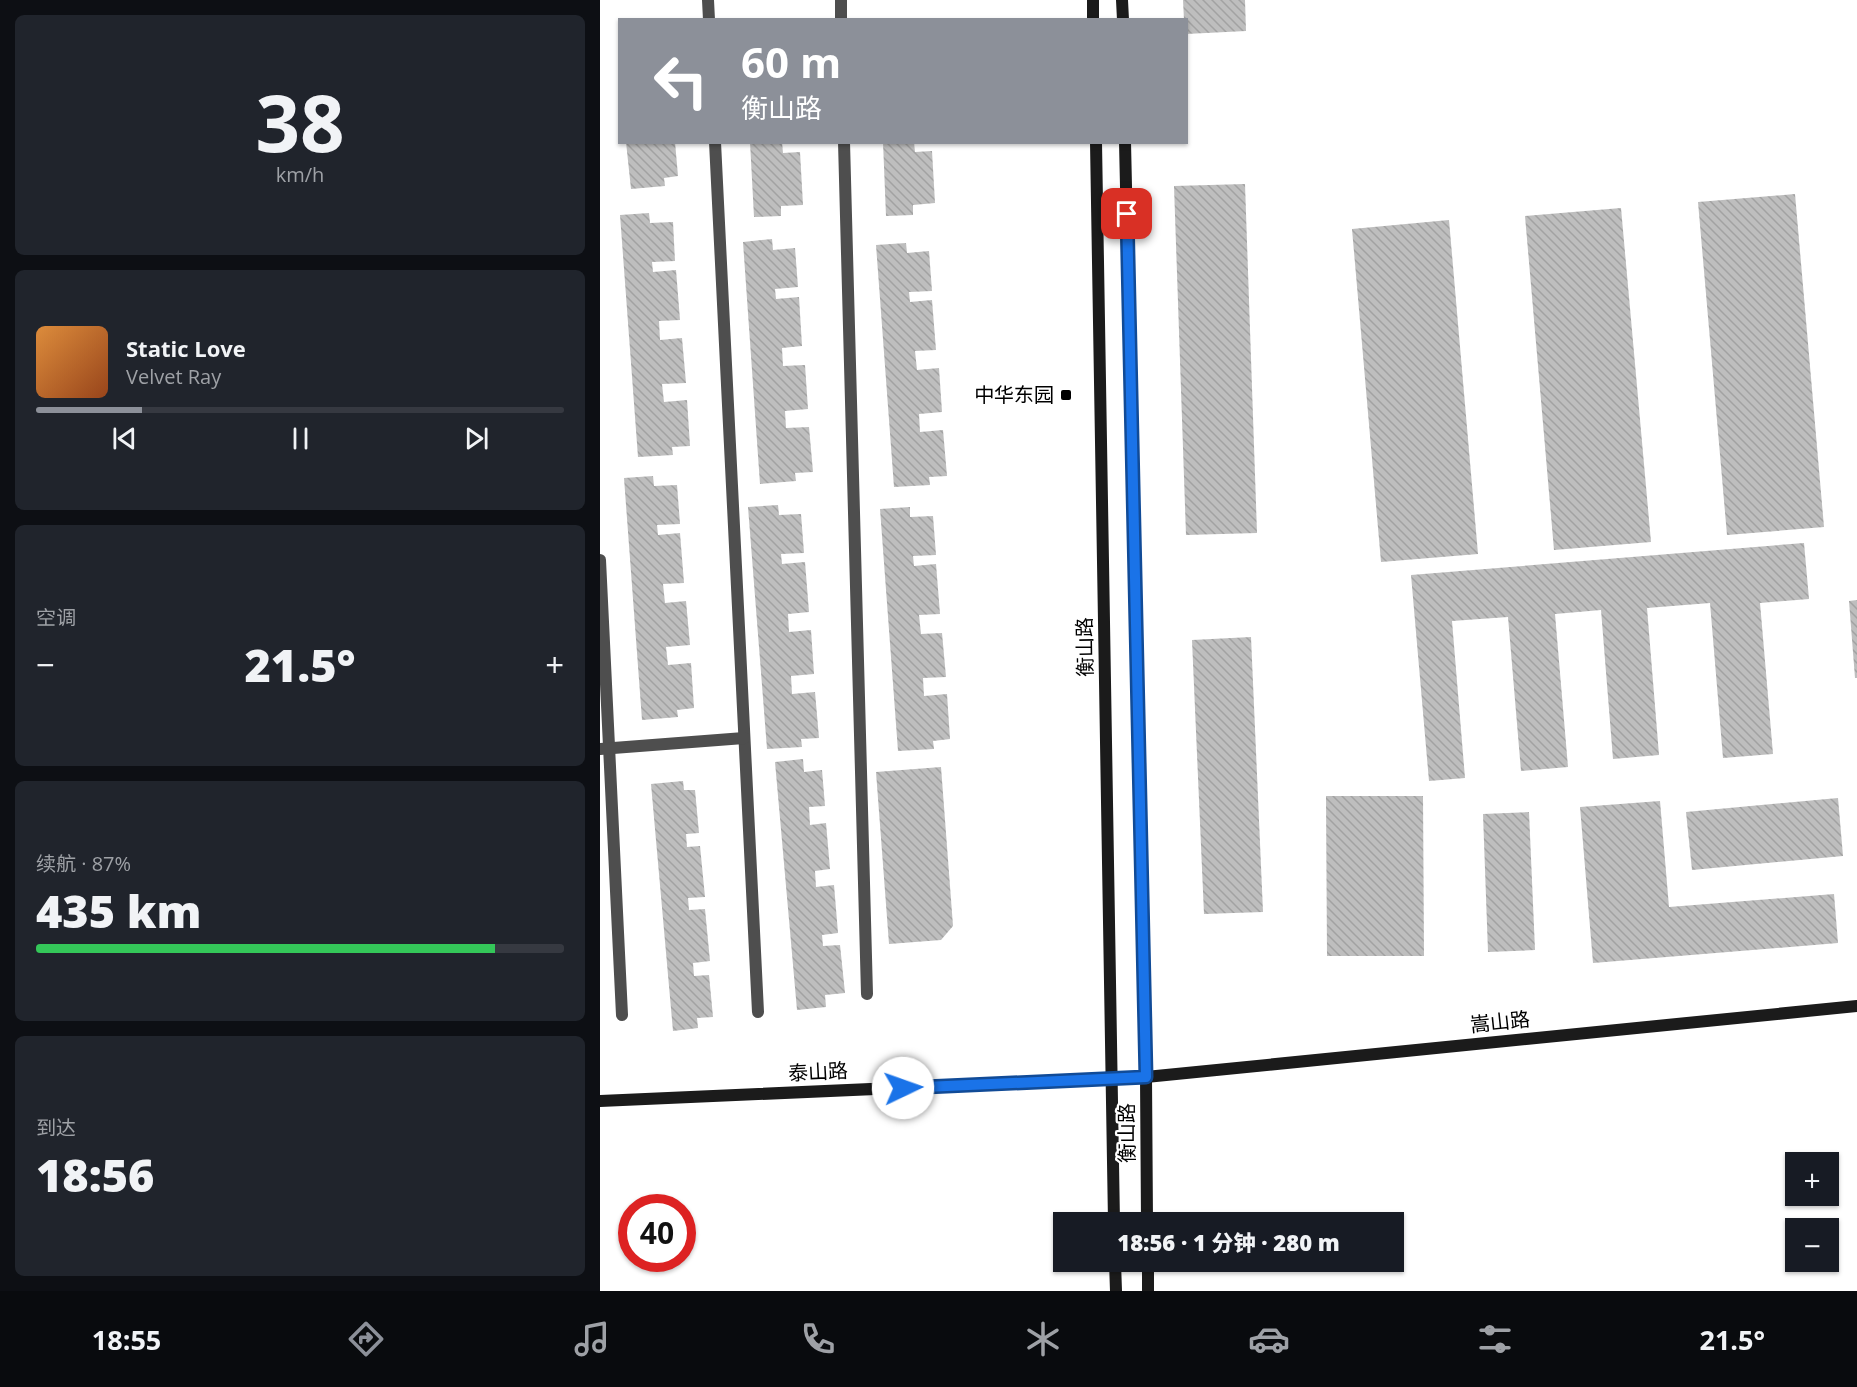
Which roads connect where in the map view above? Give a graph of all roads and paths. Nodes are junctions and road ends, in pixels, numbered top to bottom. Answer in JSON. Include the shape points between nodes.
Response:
{"nodes":[{"id":1,"x":708,"y":0,"type":"edge"},
{"id":2,"x":841,"y":0,"type":"edge"},
{"id":3,"x":1093,"y":0,"type":"edge"},
{"id":4,"x":1122,"y":0,"type":"edge"},
{"id":5,"x":709,"y":18,"type":"edge"},
{"id":6,"x":841,"y":18,"type":"edge"},
{"id":7,"x":1093,"y":18,"type":"edge"},
{"id":8,"x":1122,"y":18,"type":"edge"},
{"id":9,"x":715,"y":144,"type":"edge"},
{"id":10,"x":844,"y":144,"type":"edge"},
{"id":11,"x":1096,"y":144,"type":"edge"},
{"id":12,"x":1125,"y":144,"type":"edge"},
{"id":13,"x":600,"y":560,"type":"edge"},
{"id":14,"x":744,"y":738,"type":"junction"},
{"id":15,"x":604,"y":749,"type":"edge"},
{"id":16,"x":867,"y":994,"type":"dead end"},
{"id":17,"x":1857,"y":1006,"type":"edge"},
{"id":18,"x":758,"y":1012,"type":"dead end"},
{"id":19,"x":622,"y":1015,"type":"dead end"},
{"id":20,"x":1146,"y":1077,"type":"junction"},
{"id":21,"x":1112,"y":1079,"type":"junction"},
{"id":22,"x":600,"y":1101,"type":"edge"},
{"id":23,"x":1114,"y":1212,"type":"edge"},
{"id":24,"x":1147,"y":1212,"type":"edge"},
{"id":25,"x":1115,"y":1272,"type":"edge"},
{"id":26,"x":1148,"y":1272,"type":"edge"},
{"id":27,"x":1116,"y":1291,"type":"edge"},
{"id":28,"x":1148,"y":1291,"type":"edge"}],
"edges":[{"from":1,"to":5,"type":"street"},
{"from":2,"to":6,"type":"street"},
{"from":3,"to":7,"type":"street"},
{"from":4,"to":8,"type":"street"},
{"from":9,"to":14,"type":"street"},
{"from":10,"to":16,"type":"street"},
{"from":11,"to":21,"type":"street","name":"衡山路"},
{"from":12,"to":20,"type":"street","name":"衡山路"},
{"from":13,"to":15,"type":"street"},
{"from":14,"to":15,"type":"street"},
{"from":14,"to":18,"type":"street"},
{"from":15,"to":19,"type":"street"},
{"from":17,"to":20,"type":"street","name":"嵩山路"},
{"from":20,"to":21,"type":"street","name":"泰山路"},
{"from":20,"to":24,"type":"street","name":"衡山路"},
{"from":21,"to":22,"type":"street","name":"泰山路"},
{"from":21,"to":23,"type":"street","name":"衡山路"},
{"from":25,"to":27,"type":"street"},
{"from":26,"to":28,"type":"street"}]}
